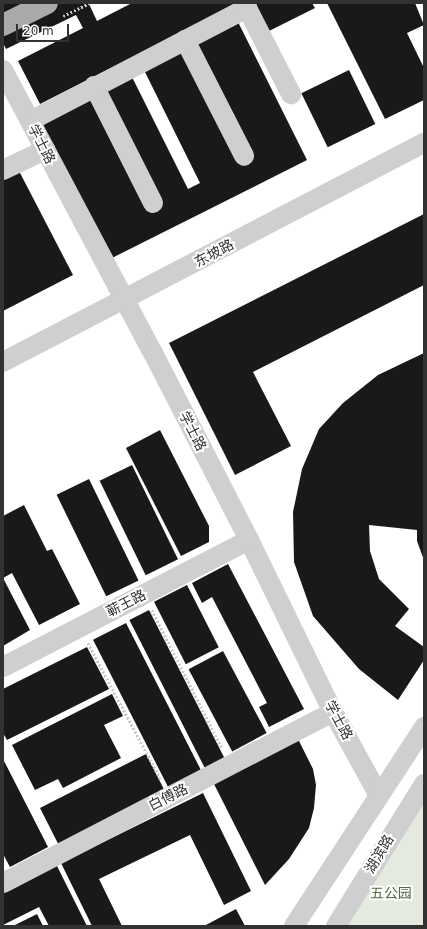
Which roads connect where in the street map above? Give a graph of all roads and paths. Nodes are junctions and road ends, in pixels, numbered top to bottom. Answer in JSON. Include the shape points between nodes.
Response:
{"nodes":[{"id":1,"x":47,"y":3,"type":"edge"},
{"id":2,"x":3,"y":25,"type":"edge"},
{"id":3,"x":185,"y":40,"type":"junction"},
{"id":4,"x":3,"y":70,"type":"edge"},
{"id":5,"x":94,"y":86,"type":"junction"},
{"id":6,"x":291,"y":94,"type":"dead end"},
{"id":7,"x":30,"y":121,"type":"junction"},
{"id":8,"x":424,"y":143,"type":"edge"},
{"id":9,"x":45,"y":150,"type":"junction"},
{"id":10,"x":244,"y":156,"type":"dead end"},
{"id":11,"x":3,"y":170,"type":"edge"},
{"id":12,"x":153,"y":203,"type":"dead end"},
{"id":13,"x":125,"y":301,"type":"junction"},
{"id":14,"x":3,"y":362,"type":"edge"},
{"id":15,"x":249,"y":540,"type":"junction"},
{"id":16,"x":144,"y":594,"type":"junction"},
{"id":17,"x":80,"y":627,"type":"junction"},
{"id":18,"x":3,"y":667,"type":"edge"},
{"id":19,"x":333,"y":712,"type":"junction"},
{"id":20,"x":424,"y":727,"type":"edge"},
{"id":21,"x":231,"y":765,"type":"junction"},
{"id":22,"x":424,"y":784,"type":"edge"},
{"id":23,"x":378,"y":794,"type":"junction"},
{"id":24,"x":169,"y":796,"type":"junction"},
{"id":25,"x":3,"y":882,"type":"edge"},
{"id":26,"x":294,"y":926,"type":"edge"},
{"id":27,"x":336,"y":926,"type":"edge"}],
"edges":[{"from":1,"to":2,"type":"main road"},
{"from":3,"to":5,"type":"street"},
{"from":3,"to":6,"type":"street","via":[[247,8]]},
{"from":3,"to":10,"type":"street"},
{"from":4,"to":7,"type":"street","name":"学士路"},
{"from":5,"to":7,"type":"street"},
{"from":5,"to":12,"type":"street"},
{"from":7,"to":9,"type":"street","name":"学士路"},
{"from":8,"to":13,"type":"street","name":"东坡路"},
{"from":9,"to":11,"type":"street"},
{"from":9,"to":13,"type":"street","name":"学士路"},
{"from":13,"to":14,"type":"street","name":"东坡路"},
{"from":13,"to":15,"type":"street","name":"学士路"},
{"from":15,"to":16,"type":"street","name":"蕲王路"},
{"from":15,"to":19,"type":"street","name":"学士路"},
{"from":16,"to":17,"type":"street","name":"蕲王路"},
{"from":16,"to":21,"type":"path"},
{"from":17,"to":18,"type":"street","name":"蕲王路"},
{"from":17,"to":24,"type":"path"},
{"from":19,"to":21,"type":"street","name":"白傅路"},
{"from":19,"to":23,"type":"street","name":"学士路"},
{"from":20,"to":23,"type":"street"},
{"from":21,"to":24,"type":"street","name":"白傅路"},
{"from":22,"to":27,"type":"street","name":"湖滨路"},
{"from":23,"to":26,"type":"street"},
{"from":24,"to":25,"type":"street","name":"白傅路"}]}
